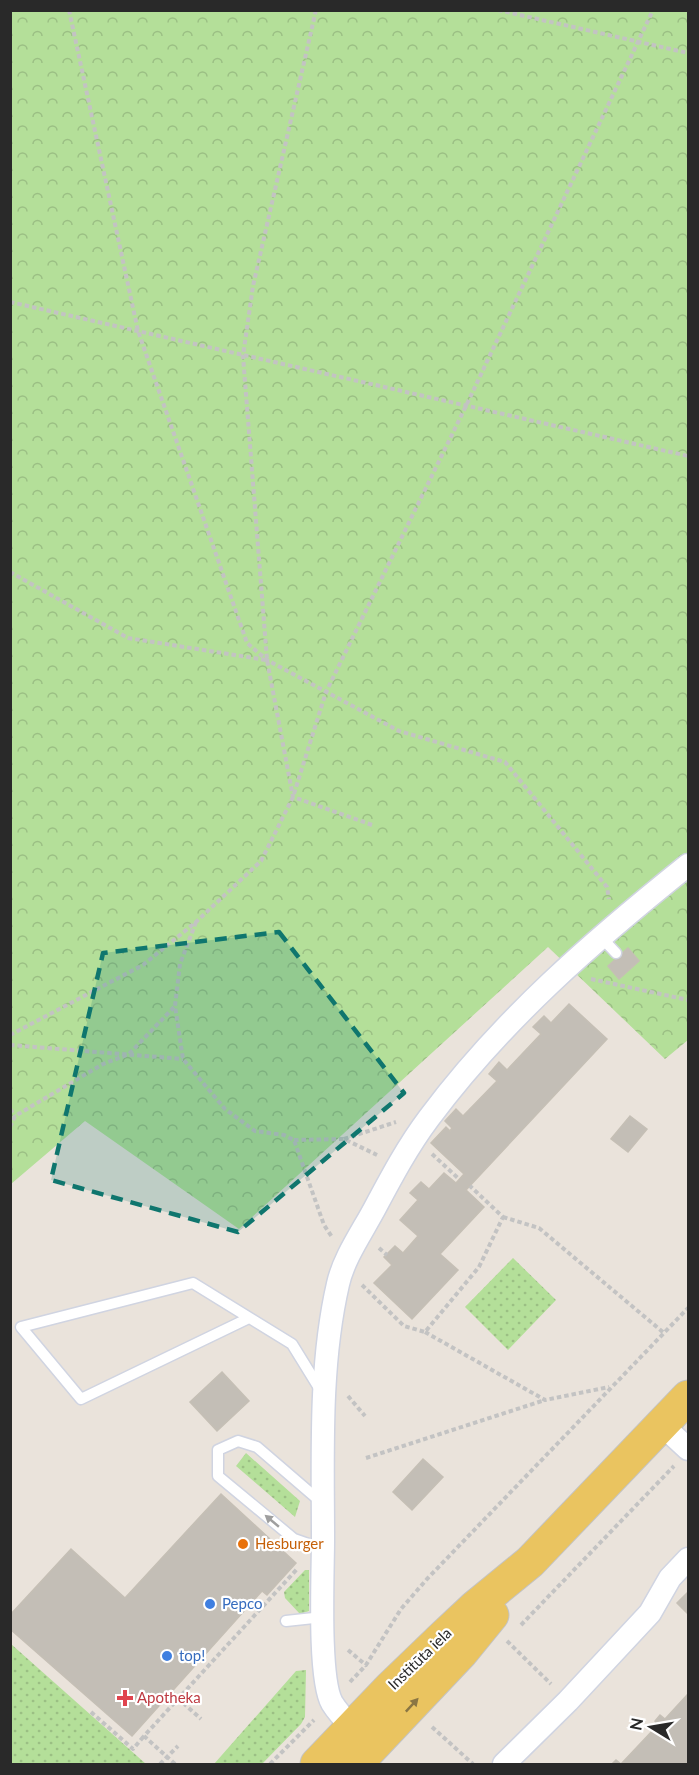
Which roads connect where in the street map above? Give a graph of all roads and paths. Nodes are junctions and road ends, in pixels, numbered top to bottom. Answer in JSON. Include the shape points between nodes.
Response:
{"nodes":[{"id":1,"x":69,"y":10,"type":"edge"},
{"id":2,"x":316,"y":10,"type":"edge"},
{"id":3,"x":498,"y":10,"type":"edge"},
{"id":4,"x":653,"y":10,"type":"edge"},
{"id":5,"x":639,"y":42,"type":"junction"},
{"id":6,"x":688,"y":53,"type":"edge"},
{"id":7,"x":10,"y":303,"type":"edge"},
{"id":8,"x":138,"y":331,"type":"junction"},
{"id":9,"x":243,"y":356,"type":"junction"},
{"id":10,"x":466,"y":406,"type":"junction"},
{"id":11,"x":688,"y":456,"type":"edge"},
{"id":12,"x":10,"y":572,"type":"edge"},
{"id":13,"x":267,"y":660,"type":"junction"},
{"id":14,"x":326,"y":692,"type":"junction"},
{"id":15,"x":293,"y":797,"type":"junction"},
{"id":16,"x":372,"y":825,"type":"dead end"},
{"id":17,"x":688,"y":865,"type":"edge"},
{"id":18,"x":196,"y":922,"type":"junction"},
{"id":19,"x":607,"y":931,"type":"junction"},
{"id":20,"x":616,"y":953,"type":"dead end"},
{"id":21,"x":570,"y":964,"type":"junction"},
{"id":22,"x":688,"y":999,"type":"edge"},
{"id":23,"x":175,"y":1006,"type":"junction"},
{"id":24,"x":10,"y":1035,"type":"edge"},
{"id":25,"x":10,"y":1045,"type":"edge"},
{"id":26,"x":129,"y":1054,"type":"junction"},
{"id":27,"x":183,"y":1059,"type":"junction"},
{"id":28,"x":438,"y":1108,"type":"junction"},
{"id":29,"x":10,"y":1109,"type":"edge"},
{"id":30,"x":15,"y":1116,"type":"junction"},
{"id":31,"x":10,"y":1127,"type":"edge"},
{"id":32,"x":344,"y":1139,"type":"junction"},
{"id":33,"x":294,"y":1140,"type":"junction"},
{"id":34,"x":415,"y":1140,"type":"junction"},
{"id":35,"x":398,"y":1166,"type":"junction"},
{"id":36,"x":459,"y":1179,"type":"dead end"},
{"id":37,"x":470,"y":1186,"type":"dead end"},
{"id":38,"x":503,"y":1217,"type":"junction"},
{"id":39,"x":380,"y":1248,"type":"dead end"},
{"id":40,"x":387,"y":1255,"type":"dead end"},
{"id":41,"x":347,"y":1260,"type":"junction"},
{"id":42,"x":362,"y":1285,"type":"dead end"},
{"id":43,"x":688,"y":1308,"type":"edge"},
{"id":44,"x":249,"y":1318,"type":"junction"},
{"id":45,"x":425,"y":1332,"type":"junction"},
{"id":46,"x":664,"y":1333,"type":"junction"},
{"id":47,"x":611,"y":1387,"type":"junction"},
{"id":48,"x":324,"y":1396,"type":"junction"},
{"id":49,"x":688,"y":1397,"type":"edge"},
{"id":50,"x":546,"y":1400,"type":"junction"},
{"id":51,"x":662,"y":1425,"type":"junction"},
{"id":52,"x":684,"y":1455,"type":"edge"},
{"id":53,"x":366,"y":1458,"type":"dead end"},
{"id":54,"x":323,"y":1504,"type":"junction"},
{"id":55,"x":323,"y":1547,"type":"junction"},
{"id":56,"x":688,"y":1559,"type":"edge"},
{"id":57,"x":301,"y":1565,"type":"dead end"},
{"id":58,"x":323,"y":1617,"type":"junction"},
{"id":59,"x":286,"y":1621,"type":"dead end"},
{"id":60,"x":323,"y":1641,"type":"junction"},
{"id":61,"x":366,"y":1665,"type":"junction"},
{"id":62,"x":372,"y":1671,"type":"dead end"},
{"id":63,"x":344,"y":1689,"type":"dead end"},
{"id":64,"x":172,"y":1694,"type":"dead end"},
{"id":65,"x":178,"y":1700,"type":"junction"},
{"id":66,"x":568,"y":1701,"type":"junction"},
{"id":67,"x":91,"y":1712,"type":"dead end"},
{"id":68,"x":320,"y":1714,"type":"dead end"},
{"id":69,"x":201,"y":1719,"type":"dead end"},
{"id":70,"x":428,"y":1724,"type":"dead end"},
{"id":71,"x":144,"y":1736,"type":"junction"},
{"id":72,"x":178,"y":1746,"type":"dead end"},
{"id":73,"x":360,"y":1747,"type":"edge"},
{"id":74,"x":167,"y":1757,"type":"junction"},
{"id":75,"x":160,"y":1764,"type":"edge"},
{"id":76,"x":175,"y":1764,"type":"edge"},
{"id":77,"x":270,"y":1764,"type":"edge"},
{"id":78,"x":317,"y":1764,"type":"edge"},
{"id":79,"x":473,"y":1764,"type":"edge"},
{"id":80,"x":504,"y":1764,"type":"edge"}],
"edges":[{"from":1,"to":8,"type":"path"},
{"from":2,"to":9,"type":"path","via":[[253,286]]},
{"from":3,"to":5,"type":"path"},
{"from":4,"to":5,"type":"path"},
{"from":5,"to":6,"type":"path"},
{"from":5,"to":10,"type":"path"},
{"from":7,"to":8,"type":"path"},
{"from":8,"to":9,"type":"path"},
{"from":8,"to":13,"type":"path","via":[[247,643]]},
{"from":9,"to":10,"type":"path"},
{"from":9,"to":13,"type":"path"},
{"from":10,"to":11,"type":"path"},
{"from":10,"to":14,"type":"path"},
{"from":12,"to":13,"type":"path","via":[[128,638]]},
{"from":13,"to":14,"type":"path"},
{"from":13,"to":15,"type":"path"},
{"from":14,"to":15,"type":"path"},
{"from":14,"to":19,"type":"path","via":[[399,731],[505,762],[607,887]]},
{"from":15,"to":16,"type":"path"},
{"from":15,"to":18,"type":"path","via":[[261,861]]},
{"from":17,"to":19,"type":"street"},
{"from":18,"to":23,"type":"path","via":[[180,964]]},
{"from":18,"to":24,"type":"path","via":[[143,965]]},
{"from":19,"to":20,"type":"lane"},
{"from":19,"to":21,"type":"street"},
{"from":21,"to":22,"type":"path","via":[[589,978]]},
{"from":21,"to":28,"type":"street","via":[[521,1010]]},
{"from":23,"to":26,"type":"path"},
{"from":23,"to":27,"type":"path"},
{"from":25,"to":26,"type":"path"},
{"from":26,"to":27,"type":"path"},
{"from":26,"to":30,"type":"path","via":[[104,1064]]},
{"from":27,"to":33,"type":"path","via":[[225,1109],[255,1131]]},
{"from":28,"to":32,"type":"path"},
{"from":28,"to":34,"type":"street"},
{"from":29,"to":30,"type":"path"},
{"from":30,"to":31,"type":"path"},
{"from":32,"to":33,"type":"path"},
{"from":32,"to":35,"type":"path"},
{"from":33,"to":41,"type":"path","via":[[324,1226]]},
{"from":34,"to":35,"type":"street"},
{"from":34,"to":36,"type":"path"},
{"from":35,"to":41,"type":"street"},
{"from":37,"to":38,"type":"path"},
{"from":38,"to":45,"type":"path","via":[[479,1267]]},
{"from":38,"to":46,"type":"path","via":[[539,1228]]},
{"from":39,"to":40,"type":"path"},
{"from":41,"to":48,"type":"street","via":[[330,1329]]},
{"from":42,"to":45,"type":"path","via":[[404,1326]]},
{"from":43,"to":46,"type":"path"},
{"from":44,"to":44,"type":"lane","via":[[81,1400],[21,1327],[193,1283]]},
{"from":44,"to":48,"type":"lane","via":[[292,1344]]},
{"from":45,"to":50,"type":"path"},
{"from":46,"to":47,"type":"path"},
{"from":47,"to":50,"type":"path"},
{"from":47,"to":61,"type":"path","via":[[427,1579],[401,1609]]},
{"from":48,"to":54,"type":"street"},
{"from":49,"to":51,"type":"main road","name":"Institūta iela"},
{"from":50,"to":53,"type":"path"},
{"from":51,"to":52,"type":"street"},
{"from":51,"to":73,"type":"main road","name":"Institūta iela","via":[[530,1562],[461,1653]]},
{"from":52,"to":66,"type":"path","via":[[506,1641]]},
{"from":54,"to":55,"type":"street"},
{"from":55,"to":54,"type":"lane","one_way":true,"via":[[294,1539],[218,1476],[218,1450],[238,1441],[257,1447]]},
{"from":55,"to":58,"type":"street"},
{"from":56,"to":66,"type":"street","via":[[670,1578],[650,1613]]},
{"from":57,"to":65,"type":"path"},
{"from":58,"to":59,"type":"lane"},
{"from":58,"to":60,"type":"street"},
{"from":60,"to":61,"type":"path","via":[[336,1641]]},
{"from":60,"to":73,"type":"street","via":[[331,1702]]},
{"from":61,"to":62,"type":"path"},
{"from":61,"to":63,"type":"path"},
{"from":64,"to":65,"type":"path"},
{"from":65,"to":69,"type":"path"},
{"from":65,"to":71,"type":"path"},
{"from":66,"to":80,"type":"street"},
{"from":67,"to":71,"type":"path","via":[[133,1749]]},
{"from":68,"to":77,"type":"path"},
{"from":70,"to":79,"type":"path"},
{"from":71,"to":74,"type":"path"},
{"from":72,"to":74,"type":"path"},
{"from":73,"to":78,"type":"main road","name":"Institūta iela"},
{"from":74,"to":75,"type":"path"},
{"from":74,"to":76,"type":"path"}]}
